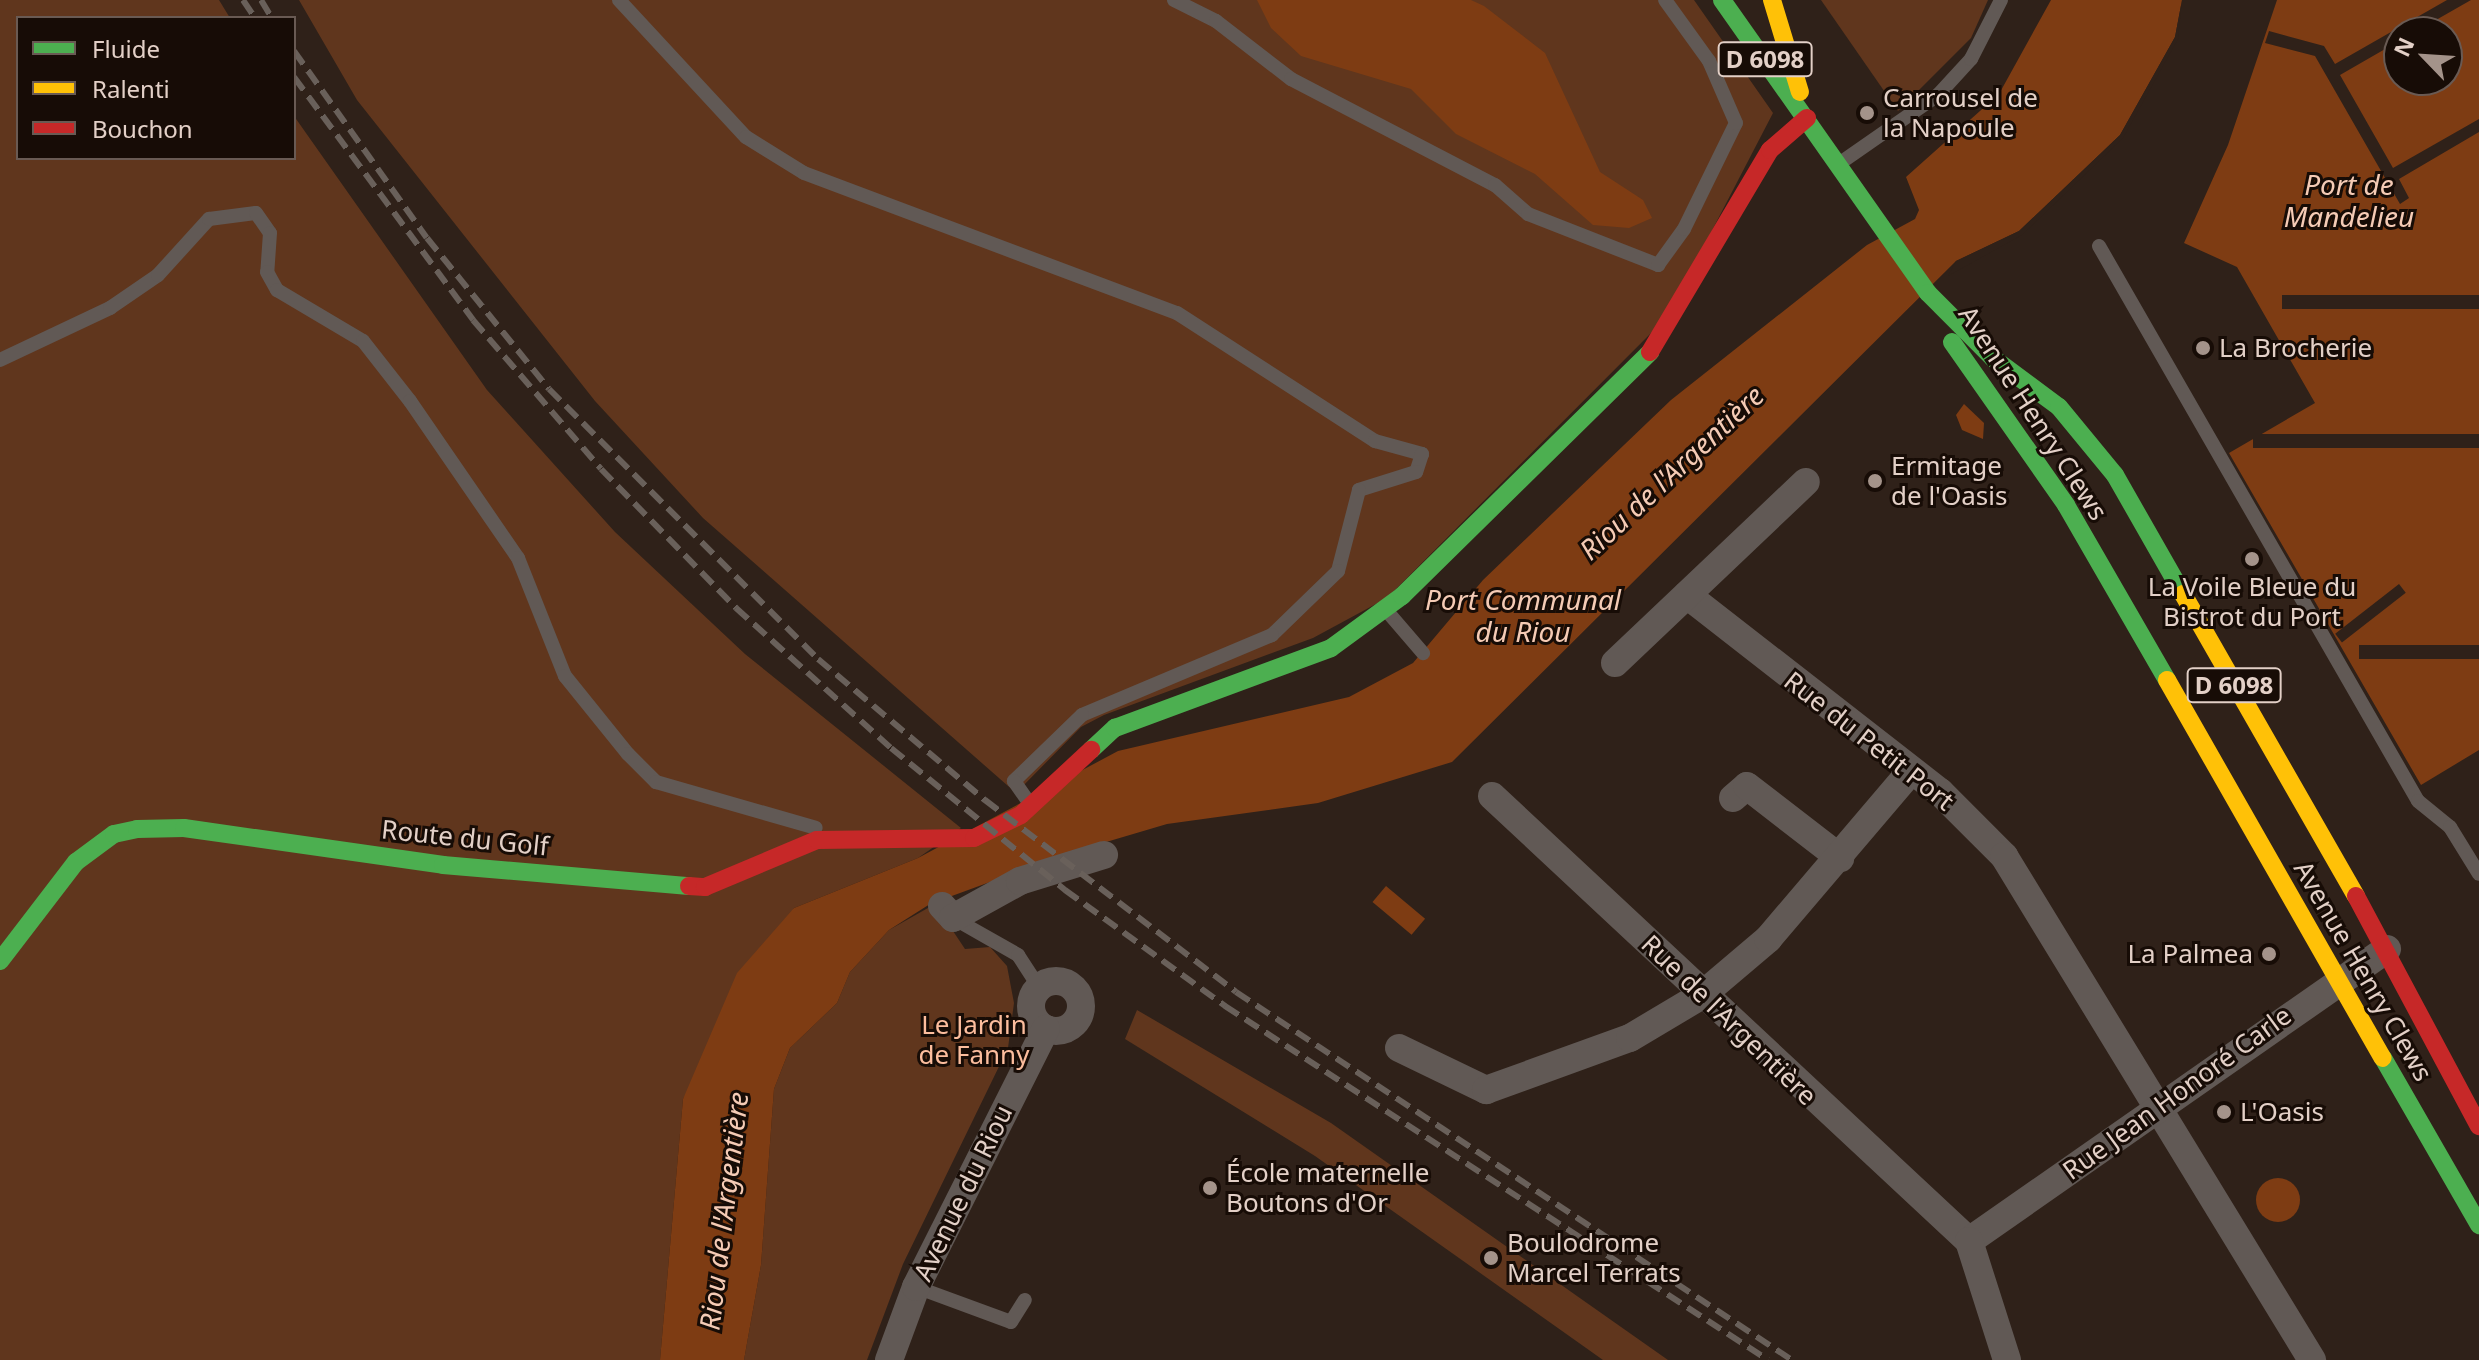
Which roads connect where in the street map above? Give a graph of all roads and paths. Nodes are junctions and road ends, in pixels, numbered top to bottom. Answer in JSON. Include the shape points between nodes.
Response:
{"nodes":[{"id":1,"x":619,"y":0,"type":"edge"},
{"id":2,"x":1174,"y":0,"type":"edge"},
{"id":3,"x":1665,"y":0,"type":"edge"},
{"id":4,"x":1722,"y":0,"type":"edge"},
{"id":5,"x":1772,"y":0,"type":"edge"},
{"id":6,"x":2001,"y":0,"type":"edge"},
{"id":7,"x":1807,"y":118,"type":"junction"},
{"id":8,"x":1839,"y":163,"type":"junction"},
{"id":9,"x":2099,"y":246,"type":"dead end"},
{"id":10,"x":1928,"y":293,"type":"junction"},
{"id":11,"x":0,"y":360,"type":"edge"},
{"id":12,"x":1806,"y":482,"type":"dead end"},
{"id":13,"x":1687,"y":595,"type":"junction"},
{"id":14,"x":1381,"y":614,"type":"junction"},
{"id":15,"x":1423,"y":653,"type":"dead end"},
{"id":16,"x":1615,"y":663,"type":"dead end"},
{"id":17,"x":1911,"y":771,"type":"junction"},
{"id":18,"x":1492,"y":796,"type":"dead end"},
{"id":19,"x":1733,"y":798,"type":"dead end"},
{"id":20,"x":1031,"y":805,"type":"junction"},
{"id":21,"x":816,"y":828,"type":"dead end"},
{"id":22,"x":1104,"y":855,"type":"dead end"},
{"id":23,"x":1840,"y":858,"type":"junction"},
{"id":24,"x":2479,"y":874,"type":"edge"},
{"id":25,"x":948,"y":912,"type":"joint"},
{"id":26,"x":2387,"y":949,"type":"junction"},
{"id":27,"x":0,"y":961,"type":"edge"},
{"id":28,"x":2339,"y":978,"type":"junction"},
{"id":29,"x":1039,"y":987,"type":"junction"},
{"id":30,"x":1702,"y":995,"type":"junction"},
{"id":31,"x":1046,"y":1029,"type":"junction"},
{"id":32,"x":1399,"y":1048,"type":"dead end"},
{"id":33,"x":2155,"y":1111,"type":"junction"},
{"id":34,"x":2479,"y":1126,"type":"edge"},
{"id":35,"x":2479,"y":1225,"type":"edge"},
{"id":36,"x":1969,"y":1241,"type":"junction"},
{"id":37,"x":916,"y":1287,"type":"junction"},
{"id":38,"x":1025,"y":1300,"type":"dead end"},
{"id":39,"x":889,"y":1360,"type":"edge"},
{"id":40,"x":2007,"y":1360,"type":"edge"},
{"id":41,"x":2312,"y":1360,"type":"edge"}],
"edges":[{"from":1,"to":20,"type":"lane","via":[[746,137],[804,173],[1177,313],[1375,441],[1422,454],[1416,472],[1359,490],[1338,571],[1272,635],[1082,715],[1014,781]]},
{"from":2,"to":3,"type":"lane","via":[[1216,21],[1291,79],[1495,185],[1528,214],[1658,265],[1684,229],[1736,123],[1709,61]]},
{"from":4,"to":7,"type":"main road","number":"D 6098"},
{"from":5,"to":7,"type":"main road","number":"D 6098"},
{"from":6,"to":8,"type":"lane","via":[[1971,59],[1938,95]]},
{"from":7,"to":8,"type":"main road","number":"D 6098"},
{"from":7,"to":14,"type":"main road","via":[[1770,150],[1658,344]]},
{"from":8,"to":10,"type":"main road","number":"D 6098"},
{"from":9,"to":24,"type":"lane","via":[[2418,801],[2450,827]]},
{"from":10,"to":26,"type":"main road","name":"Avenue Henry Clews","number":"D 6098","via":[[1993,358],[2059,407],[2115,475]]},
{"from":10,"to":28,"type":"main road","name":"Avenue Henry Clews","number":"D 6098","via":[[1942,328],[2066,505]]},
{"from":11,"to":21,"type":"lane","via":[[110,308],[158,275],[209,219],[256,213],[270,233],[267,272],[277,290],[363,341],[410,401],[518,558],[565,676],[628,754],[656,782]]},
{"from":12,"to":13,"type":"street"},
{"from":13,"to":16,"type":"street"},
{"from":13,"to":17,"type":"street","name":"Rue du Petit Port"},
{"from":14,"to":15,"type":"lane"},
{"from":14,"to":20,"type":"main road","via":[[1331,648],[1115,728]]},
{"from":17,"to":23,"type":"street"},
{"from":17,"to":33,"type":"street","name":"Rue du Petit Port","via":[[2004,856]]},
{"from":18,"to":30,"type":"street","name":"Rue de l'Argentière"},
{"from":19,"to":23,"type":"street","via":[[1747,786]]},
{"from":20,"to":27,"type":"main road","name":"Route du Golf","via":[[974,838],[817,840],[705,887],[443,865],[184,828],[137,829],[114,834],[76,862]]},
{"from":22,"to":25,"type":"street","via":[[1020,881]]},
{"from":23,"to":30,"type":"street","via":[[1768,939]]},
{"from":25,"to":29,"type":"lane","via":[[1018,955]]},
{"from":26,"to":28,"type":"street","name":"Rue Jean Honoré Carle"},
{"from":26,"to":34,"type":"main road","name":"Avenue Henry Clews","number":"D 6098"},
{"from":28,"to":33,"type":"street","name":"Rue Jean Honoré Carle"},
{"from":28,"to":35,"type":"main road","name":"Avenue Henry Clews","number":"D 6098"},
{"from":29,"to":31,"type":"street","via":[[1031,1013]]},
{"from":29,"to":31,"type":"street","via":[[1065,982],[1080,1000],[1073,1024]]},
{"from":30,"to":32,"type":"street","via":[[1590,1058],[1486,1090]]},
{"from":30,"to":36,"type":"street","name":"Rue de l'Argentière"},
{"from":31,"to":37,"type":"street","name":"Avenue du Riou"},
{"from":33,"to":36,"type":"street","name":"Rue Jean Honoré Carle"},
{"from":33,"to":41,"type":"street","name":"Rue du Petit Port"},
{"from":36,"to":40,"type":"street"},
{"from":37,"to":38,"type":"lane","via":[[1011,1322]]},
{"from":37,"to":39,"type":"street","name":"Avenue du Riou"}]}
